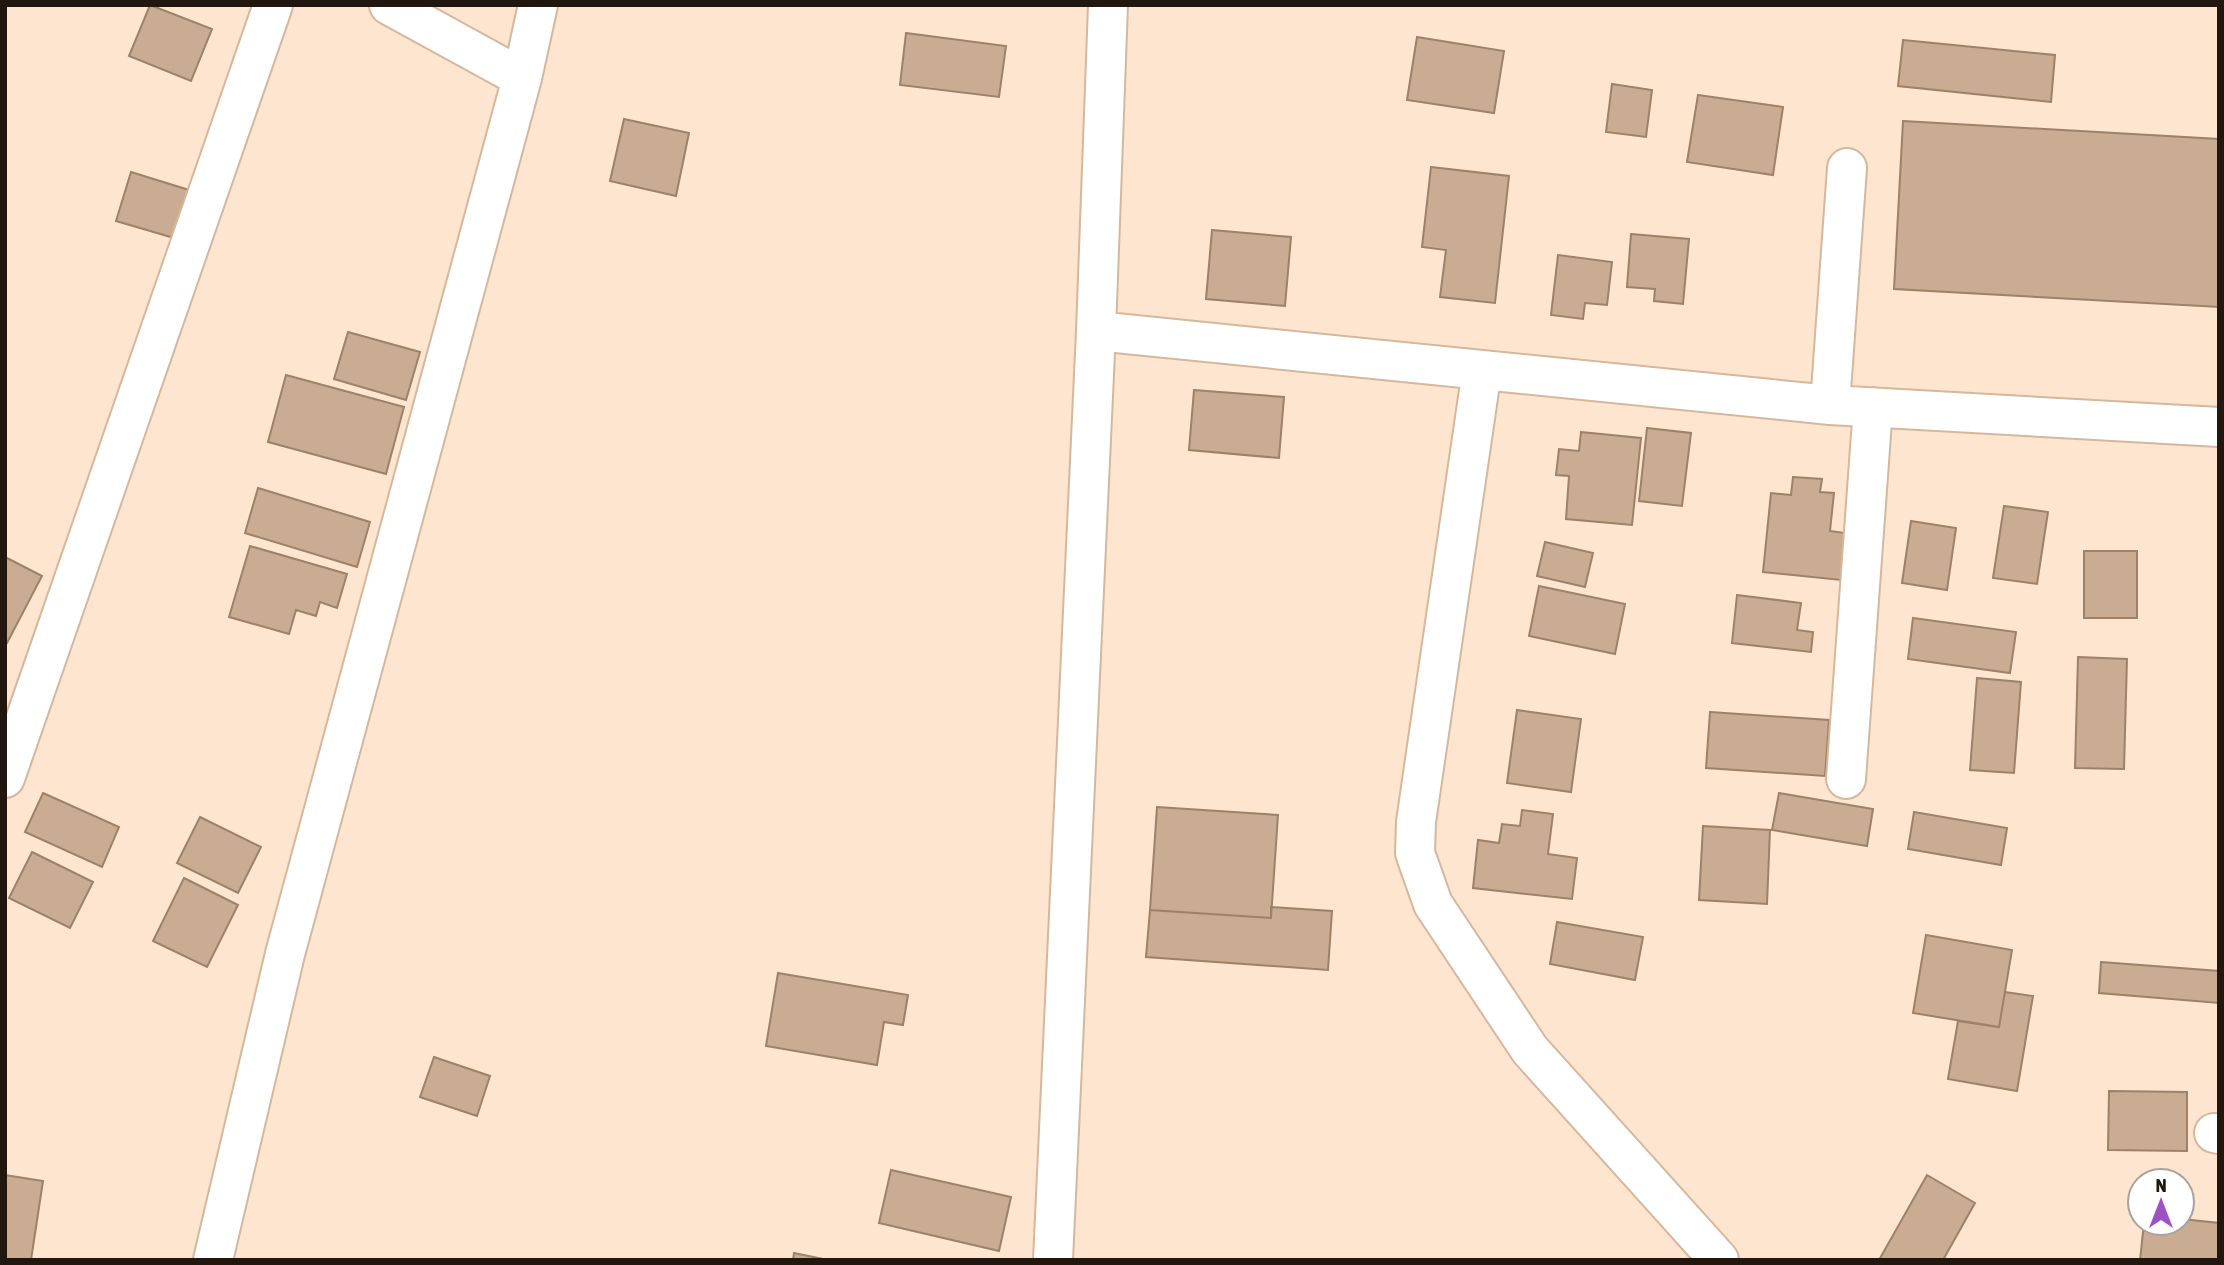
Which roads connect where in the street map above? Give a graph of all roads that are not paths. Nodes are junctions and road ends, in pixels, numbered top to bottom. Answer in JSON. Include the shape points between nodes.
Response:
{"nodes":[{"id":1,"x":272,"y":5,"type":"edge"},
{"id":2,"x":389,"y":5,"type":"edge"},
{"id":3,"x":538,"y":5,"type":"edge"},
{"id":4,"x":1108,"y":5,"type":"edge"},
{"id":5,"x":522,"y":78,"type":"junction"},
{"id":6,"x":1847,"y":168,"type":"dead end"},
{"id":7,"x":1096,"y":331,"type":"junction"},
{"id":8,"x":1482,"y":370,"type":"junction"},
{"id":9,"x":1830,"y":405,"type":"junction"},
{"id":10,"x":1873,"y":407,"type":"junction"},
{"id":11,"x":2219,"y":427,"type":"edge"},
{"id":12,"x":6,"y":776,"type":"edge"},
{"id":13,"x":1846,"y":779,"type":"dead end"},
{"id":14,"x":213,"y":1260,"type":"edge"},
{"id":15,"x":1053,"y":1260,"type":"edge"},
{"id":16,"x":1719,"y":1260,"type":"edge"}],
"edges":[{"from":1,"to":12,"type":"street"},
{"from":2,"to":5,"type":"street"},
{"from":3,"to":5,"type":"street"},
{"from":4,"to":7,"type":"street"},
{"from":5,"to":14,"type":"street","via":[[285,954]]},
{"from":6,"to":9,"type":"street"},
{"from":7,"to":8,"type":"street"},
{"from":7,"to":15,"type":"street"},
{"from":8,"to":9,"type":"street"},
{"from":8,"to":16,"type":"street","via":[[1415,853],[1433,904],[1530,1050]]},
{"from":9,"to":10,"type":"street"},
{"from":10,"to":11,"type":"street"},
{"from":10,"to":13,"type":"street"}]}
